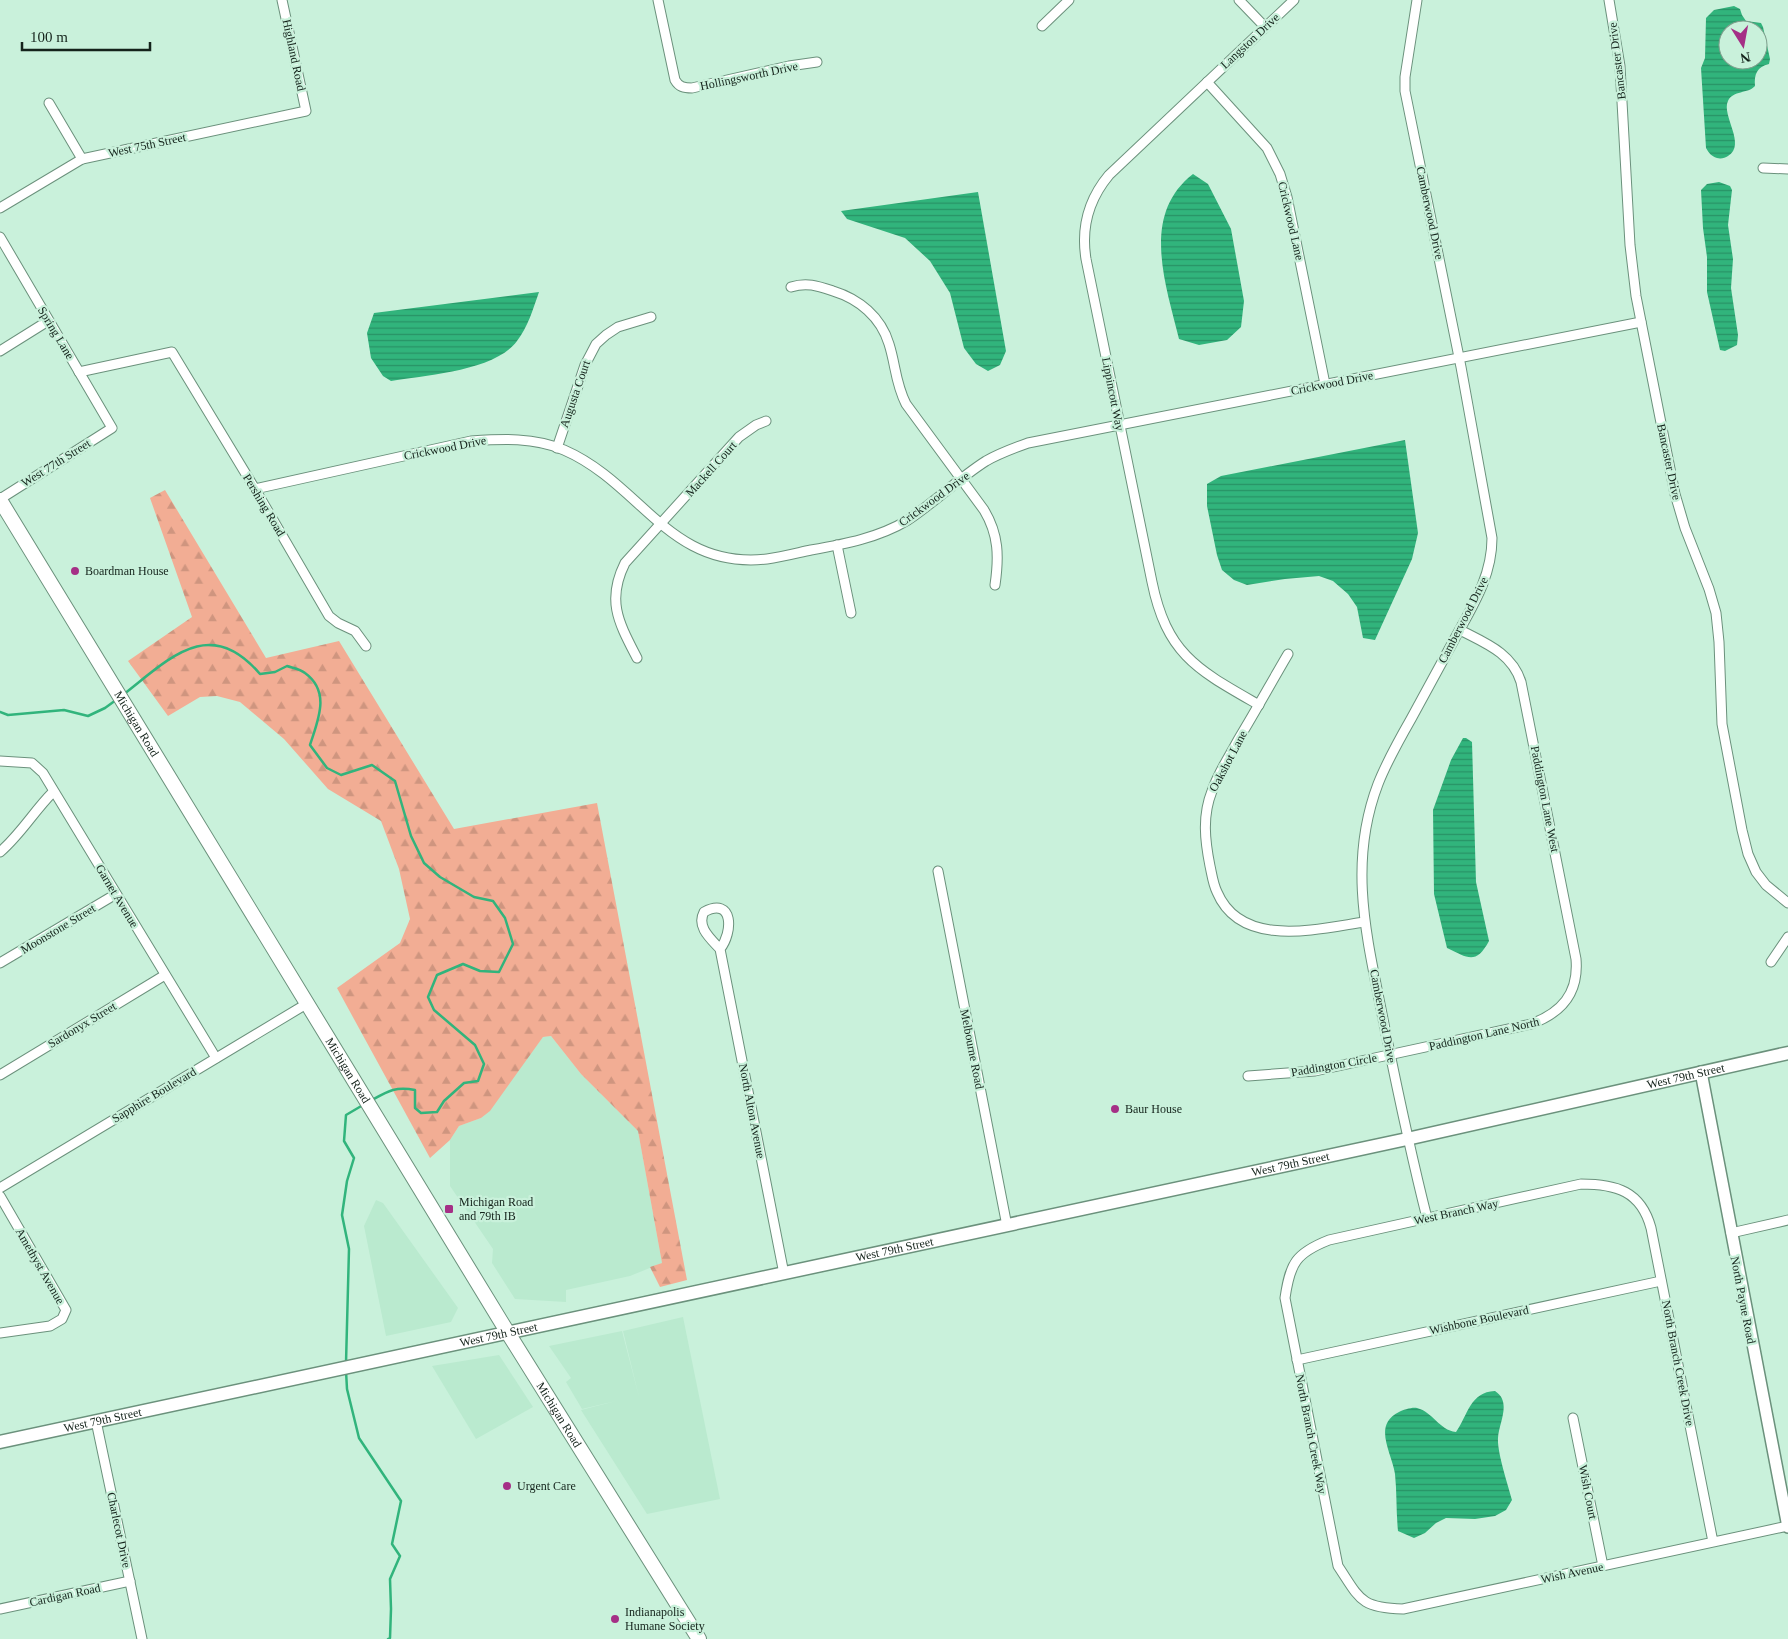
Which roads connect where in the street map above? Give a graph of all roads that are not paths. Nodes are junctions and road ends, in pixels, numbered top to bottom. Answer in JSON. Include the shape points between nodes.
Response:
{"nodes":[{"id":1,"x":282,"y":0,"type":"edge"},
{"id":2,"x":658,"y":0,"type":"edge"},
{"id":3,"x":1069,"y":0,"type":"edge"},
{"id":4,"x":1239,"y":0,"type":"edge"},
{"id":5,"x":1294,"y":0,"type":"edge"},
{"id":6,"x":1417,"y":0,"type":"edge"},
{"id":7,"x":1609,"y":0,"type":"edge"},
{"id":8,"x":1042,"y":26,"type":"dead end"},
{"id":9,"x":1265,"y":27,"type":"junction"},
{"id":10,"x":817,"y":62,"type":"dead end"},
{"id":11,"x":1207,"y":82,"type":"junction"},
{"id":12,"x":49,"y":103,"type":"dead end"},
{"id":13,"x":306,"y":111,"type":"joint"},
{"id":14,"x":82,"y":158,"type":"junction"},
{"id":15,"x":1763,"y":168,"type":"dead end"},
{"id":16,"x":1788,"y":169,"type":"edge"},
{"id":17,"x":0,"y":208,"type":"edge"},
{"id":18,"x":0,"y":237,"type":"edge"},
{"id":19,"x":792,"y":288,"type":"dead end"},
{"id":20,"x":651,"y":317,"type":"dead end"},
{"id":21,"x":48,"y":321,"type":"junction"},
{"id":22,"x":1641,"y":322,"type":"junction"},
{"id":23,"x":0,"y":351,"type":"edge"},
{"id":24,"x":1459,"y":358,"type":"junction"},
{"id":25,"x":78,"y":372,"type":"junction"},
{"id":26,"x":1325,"y":384,"type":"junction"},
{"id":27,"x":766,"y":421,"type":"dead end"},
{"id":28,"x":1120,"y":425,"type":"junction"},
{"id":29,"x":112,"y":428,"type":"joint"},
{"id":30,"x":557,"y":448,"type":"junction"},
{"id":31,"x":962,"y":479,"type":"junction"},
{"id":32,"x":255,"y":489,"type":"junction"},
{"id":33,"x":0,"y":499,"type":"edge"},
{"id":34,"x":661,"y":524,"type":"junction"},
{"id":35,"x":837,"y":545,"type":"junction"},
{"id":36,"x":995,"y":586,"type":"dead end"},
{"id":37,"x":851,"y":614,"type":"dead end"},
{"id":38,"x":1460,"y":630,"type":"junction"},
{"id":39,"x":366,"y":646,"type":"dead end"},
{"id":40,"x":1288,"y":654,"type":"dead end"},
{"id":41,"x":637,"y":658,"type":"dead end"},
{"id":42,"x":1258,"y":705,"type":"junction"},
{"id":43,"x":0,"y":761,"type":"edge"},
{"id":44,"x":53,"y":792,"type":"junction"},
{"id":45,"x":0,"y":852,"type":"edge"},
{"id":46,"x":938,"y":871,"type":"dead end"},
{"id":47,"x":116,"y":894,"type":"junction"},
{"id":48,"x":1788,"y":903,"type":"edge"},
{"id":49,"x":1364,"y":922,"type":"junction"},
{"id":50,"x":1788,"y":937,"type":"edge"},
{"id":51,"x":720,"y":949,"type":"dead end"},
{"id":52,"x":1771,"y":962,"type":"dead end"},
{"id":53,"x":0,"y":963,"type":"edge"},
{"id":54,"x":165,"y":975,"type":"junction"},
{"id":55,"x":1569,"y":997,"type":"joint"},
{"id":56,"x":308,"y":1003,"type":"junction"},
{"id":57,"x":1788,"y":1053,"type":"edge"},
{"id":58,"x":1390,"y":1055,"type":"junction"},
{"id":59,"x":216,"y":1058,"type":"junction"},
{"id":60,"x":1701,"y":1072,"type":"junction"},
{"id":61,"x":0,"y":1075,"type":"edge"},
{"id":62,"x":1248,"y":1076,"type":"dead end"},
{"id":63,"x":1407,"y":1139,"type":"junction"},
{"id":64,"x":0,"y":1188,"type":"edge"},
{"id":65,"x":1626,"y":1192,"type":"joint"},
{"id":66,"x":0,"y":1196,"type":"edge"},
{"id":67,"x":1427,"y":1218,"type":"junction"},
{"id":68,"x":1788,"y":1220,"type":"edge"},
{"id":69,"x":1007,"y":1226,"type":"junction"},
{"id":70,"x":1731,"y":1233,"type":"junction"},
{"id":71,"x":1293,"y":1265,"type":"joint"},
{"id":72,"x":784,"y":1274,"type":"junction"},
{"id":73,"x":1661,"y":1281,"type":"junction"},
{"id":74,"x":0,"y":1333,"type":"edge"},
{"id":75,"x":508,"y":1333,"type":"junction"},
{"id":76,"x":1297,"y":1360,"type":"junction"},
{"id":77,"x":1573,"y":1418,"type":"dead end"},
{"id":78,"x":96,"y":1421,"type":"junction"},
{"id":79,"x":0,"y":1442,"type":"edge"},
{"id":80,"x":1788,"y":1527,"type":"edge"},
{"id":81,"x":1713,"y":1542,"type":"junction"},
{"id":82,"x":1603,"y":1566,"type":"junction"},
{"id":83,"x":130,"y":1581,"type":"junction"},
{"id":84,"x":1359,"y":1598,"type":"joint"},
{"id":85,"x":0,"y":1609,"type":"edge"},
{"id":86,"x":142,"y":1639,"type":"edge"},
{"id":87,"x":699,"y":1639,"type":"edge"}],
"edges":[{"from":1,"to":13,"type":"street","name":"Highland Road"},
{"from":2,"to":10,"type":"street","name":"Hollingsworth Drive","via":[[675,80],[684,88]]},
{"from":3,"to":8,"type":"street"},
{"from":4,"to":9,"type":"street"},
{"from":5,"to":9,"type":"street","name":"Langston Drive"},
{"from":6,"to":24,"type":"street","name":"Camberwood Drive","via":[[1405,91]]},
{"from":7,"to":22,"type":"street","name":"Bancaster Drive","via":[[1620,66],[1631,255]]},
{"from":9,"to":11,"type":"street","name":"Langston Drive"},
{"from":11,"to":26,"type":"street","name":"Crickwood Lane","via":[[1267,148],[1280,174]]},
{"from":11,"to":28,"type":"street","name":"Lippincott Way","via":[[1109,175],[1098,190],[1086,220],[1085,251]]},
{"from":12,"to":14,"type":"street"},
{"from":13,"to":14,"type":"street","name":"West 75th Street"},
{"from":14,"to":17,"type":"street","name":"West 75th Street"},
{"from":15,"to":16,"type":"street"},
{"from":18,"to":21,"type":"street","name":"Spring Lane"},
{"from":19,"to":31,"type":"street","via":[[806,284],[819,286],[847,296],[870,311],[886,335],[897,384],[906,404]]},
{"from":20,"to":30,"type":"street","name":"Augusta Court","via":[[618,327],[596,344],[584,365]]},
{"from":21,"to":23,"type":"street"},
{"from":21,"to":25,"type":"street","name":"Spring Lane"},
{"from":22,"to":24,"type":"street","name":"Crickwood Drive"},
{"from":22,"to":48,"type":"street","name":"Bancaster Drive","via":[[1679,509],[1716,613],[1722,724],[1745,846],[1761,879]]},
{"from":24,"to":26,"type":"street","name":"Crickwood Drive"},
{"from":24,"to":38,"type":"street","name":"Camberwood Drive","via":[[1492,538],[1491,558],[1484,582]]},
{"from":25,"to":29,"type":"street","name":"Spring Lane"},
{"from":25,"to":32,"type":"street","name":"Pershing Road","via":[[172,352]]},
{"from":26,"to":28,"type":"street","name":"Crickwood Drive"},
{"from":27,"to":34,"type":"street","name":"Mackell Court","via":[[738,437]]},
{"from":28,"to":31,"type":"street","name":"Crickwood Drive","via":[[1013,448],[985,462]]},
{"from":28,"to":42,"type":"street","name":"Lippincott Way","via":[[1155,600],[1165,626],[1179,649],[1199,668]]},
{"from":29,"to":33,"type":"street","name":"West 77th Street"},
{"from":30,"to":32,"type":"street","name":"Crickwood Drive","via":[[514,440],[471,441]]},
{"from":30,"to":34,"type":"street","name":"Crickwood Drive","via":[[575,455],[608,476]]},
{"from":31,"to":35,"type":"street","name":"Crickwood Drive","via":[[891,529],[870,538]]},
{"from":31,"to":36,"type":"street","via":[[994,529],[998,555]]},
{"from":32,"to":39,"type":"street","name":"Pershing Road","via":[[329,616],[355,631]]},
{"from":33,"to":56,"type":"main road","name":"Michigan Road"},
{"from":34,"to":35,"type":"street","name":"Crickwood Drive","via":[[681,540],[705,552],[743,560],[766,559]]},
{"from":34,"to":41,"type":"street","name":"Mackell Court","via":[[625,563],[616,590],[619,623]]},
{"from":35,"to":37,"type":"street"},
{"from":38,"to":49,"type":"street","name":"Camberwood Drive","via":[[1395,748],[1372,802],[1361,875]]},
{"from":38,"to":55,"type":"street","name":"Paddington Lane West","via":[[1501,652],[1521,682],[1576,960],[1576,979]]},
{"from":40,"to":42,"type":"street","name":"Oakshot Lane"},
{"from":42,"to":49,"type":"street","name":"Oakshot Lane","via":[[1221,770],[1208,804],[1206,839],[1217,893],[1238,918],[1272,930],[1305,931]]},
{"from":43,"to":44,"type":"street","name":"Garnet Avenue","via":[[32,763],[43,773]]},
{"from":44,"to":45,"type":"street"},
{"from":44,"to":47,"type":"street","name":"Garnet Avenue"},
{"from":46,"to":69,"type":"street","name":"Melbourne Road"},
{"from":47,"to":53,"type":"street","name":"Moonstone Street"},
{"from":47,"to":54,"type":"street","name":"Garnet Avenue"},
{"from":49,"to":58,"type":"street","name":"Camberwood Drive"},
{"from":50,"to":52,"type":"street"},
{"from":51,"to":72,"type":"street","name":"North Alton Avenue"},
{"from":54,"to":59,"type":"street","name":"Garnet Avenue"},
{"from":54,"to":61,"type":"street","name":"Sardonyx Street"},
{"from":55,"to":58,"type":"street","name":"Paddington Lane North","via":[[1552,1014],[1531,1024]]},
{"from":56,"to":59,"type":"street","name":"Sapphire Boulevard"},
{"from":56,"to":75,"type":"main road","name":"Michigan Road"},
{"from":57,"to":60,"type":"main road","name":"West 79th Street"},
{"from":58,"to":62,"type":"street","name":"Paddington Circle","via":[[1315,1071]]},
{"from":58,"to":63,"type":"street","name":"Camberwood Drive"},
{"from":59,"to":64,"type":"street","name":"Sapphire Boulevard"},
{"from":60,"to":63,"type":"main road","name":"West 79th Street"},
{"from":60,"to":70,"type":"street","name":"North Payne Road"},
{"from":63,"to":67,"type":"street","name":"Camberwood Drive"},
{"from":63,"to":69,"type":"main road","name":"West 79th Street"},
{"from":65,"to":67,"type":"street","name":"West Branch Way","via":[[1605,1184],[1580,1184]]},
{"from":65,"to":73,"type":"street","name":"North Branch Creek Drive","via":[[1642,1207],[1649,1222]]},
{"from":66,"to":74,"type":"street","name":"Amethyst Avenue","via":[[66,1310],[62,1320],[50,1326]]},
{"from":67,"to":71,"type":"street","name":"West Branch Way","via":[[1329,1240],[1309,1249]]},
{"from":68,"to":70,"type":"street"},
{"from":69,"to":72,"type":"main road","name":"West 79th Street"},
{"from":70,"to":80,"type":"street","name":"North Payne Road"},
{"from":71,"to":76,"type":"street","name":"North Branch Creek Way","via":[[1288,1275],[1285,1298]]},
{"from":72,"to":75,"type":"main road","name":"West 79th Street"},
{"from":73,"to":76,"type":"street","name":"Wishbone Boulevard"},
{"from":73,"to":81,"type":"street","name":"North Branch Creek Drive"},
{"from":75,"to":78,"type":"main road","name":"West 79th Street"},
{"from":75,"to":87,"type":"main road","name":"Michigan Road"},
{"from":76,"to":84,"type":"street","name":"North Branch Creek Way","via":[[1338,1566]]},
{"from":77,"to":82,"type":"street","name":"Wish Court"},
{"from":78,"to":79,"type":"main road","name":"West 79th Street"},
{"from":78,"to":83,"type":"street","name":"Charlecot Drive"},
{"from":80,"to":81,"type":"street","name":"Wish Avenue"},
{"from":81,"to":82,"type":"street","name":"Wish Avenue"},
{"from":82,"to":84,"type":"street","name":"Wish Avenue","via":[[1403,1609],[1380,1608]]},
{"from":83,"to":85,"type":"street","name":"Cardigan Road"},
{"from":83,"to":86,"type":"street","name":"Charlecot Drive"}]}
